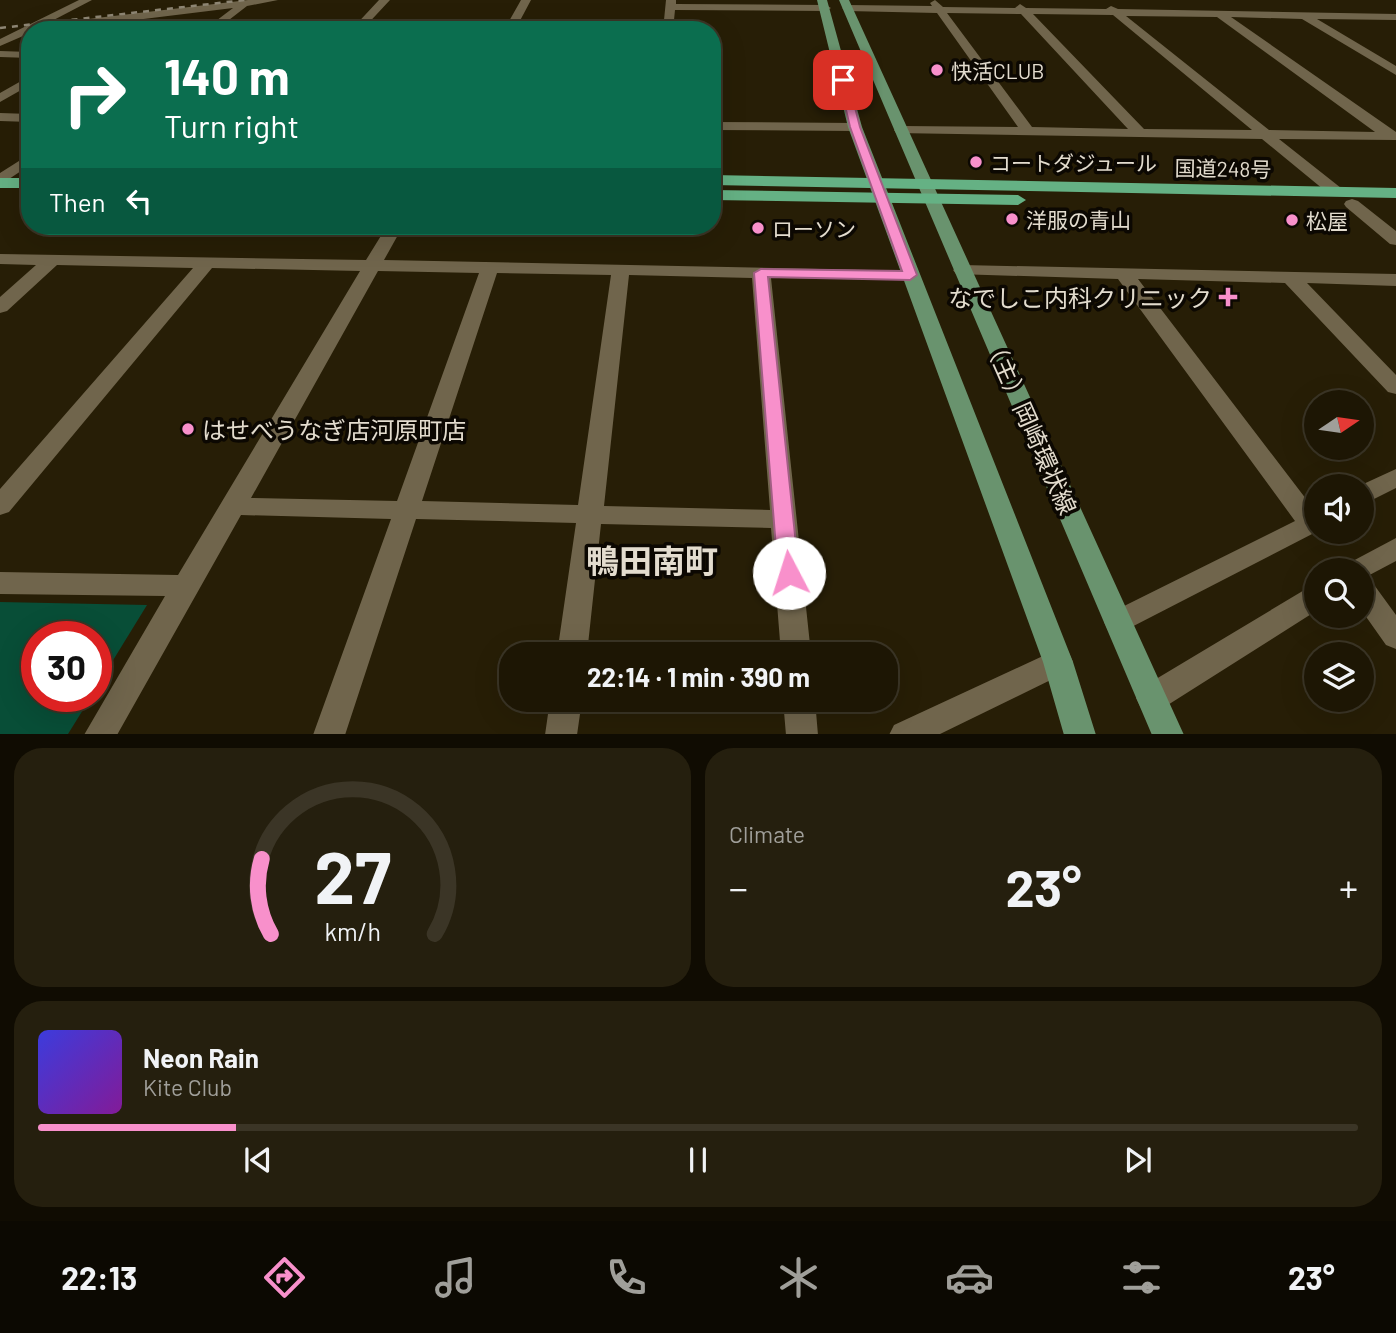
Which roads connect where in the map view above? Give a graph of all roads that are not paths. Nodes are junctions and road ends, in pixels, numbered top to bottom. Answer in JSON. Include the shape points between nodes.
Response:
{"nodes":[{"id":1,"x":87,"y":0,"type":"edge"},
{"id":2,"x":216,"y":0,"type":"edge"},
{"id":3,"x":273,"y":0,"type":"edge"},
{"id":4,"x":385,"y":0,"type":"edge"},
{"id":5,"x":526,"y":0,"type":"edge"},
{"id":6,"x":1013,"y":0,"type":"edge"},
{"id":7,"x":1100,"y":0,"type":"edge"},
{"id":8,"x":1198,"y":0,"type":"edge"},
{"id":9,"x":670,"y":3,"type":"edge"},
{"id":10,"x":244,"y":4,"type":"junction"},
{"id":11,"x":824,"y":4,"type":"edge"},
{"id":12,"x":846,"y":4,"type":"edge"},
{"id":13,"x":936,"y":5,"type":"edge"},
{"id":14,"x":1287,"y":5,"type":"dead end"},
{"id":15,"x":1024,"y":11,"type":"junction"},
{"id":16,"x":1116,"y":13,"type":"junction"},
{"id":17,"x":1219,"y":14,"type":"junction"},
{"id":18,"x":1304,"y":15,"type":"junction"},
{"id":19,"x":132,"y":17,"type":"junction"},
{"id":20,"x":1396,"y":17,"type":"edge"},
{"id":21,"x":43,"y":20,"type":"joint"},
{"id":22,"x":99,"y":21,"type":"edge"},
{"id":23,"x":126,"y":21,"type":"edge"},
{"id":24,"x":221,"y":21,"type":"edge"},
{"id":25,"x":365,"y":21,"type":"edge"},
{"id":26,"x":514,"y":21,"type":"edge"},
{"id":27,"x":669,"y":21,"type":"edge"},
{"id":28,"x":21,"y":33,"type":"edge"},
{"id":29,"x":15,"y":36,"type":"junction"},
{"id":30,"x":0,"y":37,"type":"edge"},
{"id":31,"x":0,"y":43,"type":"edge"},
{"id":32,"x":0,"y":54,"type":"edge"},
{"id":33,"x":21,"y":55,"type":"edge"},
{"id":34,"x":1396,"y":71,"type":"edge"},
{"id":35,"x":21,"y":85,"type":"edge"},
{"id":36,"x":0,"y":98,"type":"edge"},
{"id":37,"x":0,"y":117,"type":"edge"},
{"id":38,"x":21,"y":118,"type":"edge"},
{"id":39,"x":721,"y":126,"type":"edge"},
{"id":40,"x":855,"y":127,"type":"junction"},
{"id":41,"x":901,"y":130,"type":"junction"},
{"id":42,"x":1028,"y":132,"type":"junction"},
{"id":43,"x":1140,"y":133,"type":"junction"},
{"id":44,"x":1266,"y":134,"type":"junction"},
{"id":45,"x":1393,"y":136,"type":"edge"},
{"id":46,"x":15,"y":170,"type":"edge"},
{"id":47,"x":0,"y":181,"type":"edge"},
{"id":48,"x":721,"y":181,"type":"edge"},
{"id":49,"x":21,"y":182,"type":"edge"},
{"id":50,"x":879,"y":190,"type":"junction"},
{"id":51,"x":927,"y":191,"type":"junction"},
{"id":52,"x":1335,"y":191,"type":"junction"},
{"id":53,"x":1396,"y":192,"type":"edge"},
{"id":54,"x":721,"y":195,"type":"edge"},
{"id":55,"x":1352,"y":204,"type":"junction"},
{"id":56,"x":1396,"y":204,"type":"edge"},
{"id":57,"x":390,"y":235,"type":"edge"},
{"id":58,"x":1396,"y":240,"type":"edge"},
{"id":59,"x":0,"y":260,"type":"edge"},
{"id":60,"x":52,"y":260,"type":"junction"},
{"id":61,"x":207,"y":263,"type":"junction"},
{"id":62,"x":372,"y":266,"type":"junction"},
{"id":63,"x":490,"y":268,"type":"junction"},
{"id":64,"x":621,"y":270,"type":"junction"},
{"id":65,"x":962,"y":270,"type":"junction"},
{"id":66,"x":761,"y":273,"type":"junction"},
{"id":67,"x":1124,"y":274,"type":"junction"},
{"id":68,"x":910,"y":275,"type":"junction"},
{"id":69,"x":1290,"y":277,"type":"junction"},
{"id":70,"x":1396,"y":280,"type":"edge"},
{"id":71,"x":0,"y":307,"type":"edge"},
{"id":72,"x":1396,"y":387,"type":"edge"},
{"id":73,"x":1396,"y":477,"type":"edge"},
{"id":74,"x":1374,"y":489,"type":"edge"},
{"id":75,"x":0,"y":506,"type":"edge"},
{"id":76,"x":232,"y":506,"type":"junction"},
{"id":77,"x":406,"y":510,"type":"junction"},
{"id":78,"x":1304,"y":510,"type":"edge"},
{"id":79,"x":591,"y":515,"type":"junction"},
{"id":80,"x":784,"y":519,"type":"junction"},
{"id":81,"x":1304,"y":527,"type":"edge"},
{"id":82,"x":1396,"y":548,"type":"edge"},
{"id":83,"x":1374,"y":561,"type":"edge"},
{"id":84,"x":0,"y":583,"type":"edge"},
{"id":85,"x":186,"y":586,"type":"junction"},
{"id":86,"x":1304,"y":604,"type":"edge"},
{"id":87,"x":1374,"y":607,"type":"edge"},
{"id":88,"x":1118,"y":622,"type":"junction"},
{"id":89,"x":1396,"y":637,"type":"edge"},
{"id":90,"x":574,"y":642,"type":"edge"},
{"id":91,"x":795,"y":642,"type":"edge"},
{"id":92,"x":1058,"y":662,"type":"junction"},
{"id":93,"x":1152,"y":698,"type":"junction"},
{"id":94,"x":564,"y":712,"type":"edge"},
{"id":95,"x":800,"y":712,"type":"edge"},
{"id":96,"x":1074,"y":732,"type":"edge"},
{"id":97,"x":100,"y":734,"type":"edge"},
{"id":98,"x":328,"y":734,"type":"edge"},
{"id":99,"x":561,"y":734,"type":"edge"},
{"id":100,"x":802,"y":734,"type":"edge"},
{"id":101,"x":905,"y":734,"type":"edge"},
{"id":102,"x":1168,"y":734,"type":"edge"}],
"edges":[{"from":1,"to":21,"type":"street"},
{"from":2,"to":21,"type":"street"},
{"from":3,"to":10,"type":"street"},
{"from":4,"to":25,"type":"street"},
{"from":5,"to":26,"type":"street"},
{"from":6,"to":15,"type":"street"},
{"from":7,"to":16,"type":"street"},
{"from":8,"to":17,"type":"street"},
{"from":9,"to":11,"type":"street"},
{"from":9,"to":27,"type":"street"},
{"from":10,"to":19,"type":"street"},
{"from":10,"to":24,"type":"street"},
{"from":11,"to":40,"type":"main road"},
{"from":12,"to":13,"type":"street"},
{"from":12,"to":41,"type":"main road","name":"（主）岡崎環状線"},
{"from":13,"to":15,"type":"street"},
{"from":13,"to":42,"type":"street"},
{"from":14,"to":18,"type":"street"},
{"from":15,"to":16,"type":"street"},
{"from":15,"to":43,"type":"street"},
{"from":16,"to":17,"type":"street"},
{"from":16,"to":44,"type":"street"},
{"from":17,"to":18,"type":"street"},
{"from":17,"to":45,"type":"street"},
{"from":18,"to":20,"type":"street"},
{"from":18,"to":34,"type":"street"},
{"from":19,"to":22,"type":"street"},
{"from":19,"to":23,"type":"street"},
{"from":28,"to":29,"type":"street"},
{"from":29,"to":30,"type":"street"},
{"from":29,"to":31,"type":"street"},
{"from":32,"to":33,"type":"street"},
{"from":35,"to":36,"type":"street"},
{"from":37,"to":38,"type":"street"},
{"from":39,"to":40,"type":"street"},
{"from":40,"to":50,"type":"main road"},
{"from":41,"to":42,"type":"street"},
{"from":41,"to":51,"type":"main road","name":"（主）岡崎環状線"},
{"from":42,"to":43,"type":"street"},
{"from":43,"to":44,"type":"street"},
{"from":44,"to":45,"type":"street"},
{"from":44,"to":52,"type":"street"},
{"from":46,"to":47,"type":"street"},
{"from":47,"to":49,"type":"highway"},
{"from":48,"to":50,"type":"highway","name":"国道248号"},
{"from":50,"to":51,"type":"highway","name":"国道248号"},
{"from":50,"to":54,"type":"highway","name":"国道248号"},
{"from":50,"to":68,"type":"main road"},
{"from":51,"to":52,"type":"highway","name":"国道248号"},
{"from":51,"to":55,"type":"highway","name":"国道248号"},
{"from":51,"to":65,"type":"main road","name":"（主）岡崎環状線"},
{"from":52,"to":53,"type":"highway","name":"国道248号"},
{"from":55,"to":56,"type":"highway","name":"国道248号"},
{"from":55,"to":58,"type":"street"},
{"from":57,"to":62,"type":"street"},
{"from":59,"to":60,"type":"street"},
{"from":60,"to":61,"type":"street"},
{"from":60,"to":71,"type":"street"},
{"from":61,"to":62,"type":"street"},
{"from":61,"to":75,"type":"street"},
{"from":62,"to":63,"type":"street"},
{"from":62,"to":76,"type":"street"},
{"from":63,"to":64,"type":"street"},
{"from":63,"to":77,"type":"street"},
{"from":64,"to":66,"type":"street"},
{"from":64,"to":79,"type":"street"},
{"from":65,"to":67,"type":"street"},
{"from":65,"to":88,"type":"main road","name":"（主）岡崎環状線"},
{"from":66,"to":68,"type":"street"},
{"from":66,"to":80,"type":"street"},
{"from":67,"to":69,"type":"street"},
{"from":67,"to":78,"type":"street"},
{"from":68,"to":92,"type":"main road"},
{"from":69,"to":70,"type":"street"},
{"from":69,"to":72,"type":"street"},
{"from":73,"to":74,"type":"street"},
{"from":76,"to":77,"type":"street"},
{"from":76,"to":85,"type":"street"},
{"from":77,"to":79,"type":"street"},
{"from":77,"to":98,"type":"street"},
{"from":79,"to":80,"type":"street"},
{"from":79,"to":90,"type":"street"},
{"from":80,"to":91,"type":"street"},
{"from":81,"to":88,"type":"street"},
{"from":82,"to":83,"type":"street"},
{"from":84,"to":85,"type":"street"},
{"from":85,"to":97,"type":"street"},
{"from":86,"to":93,"type":"street"},
{"from":87,"to":89,"type":"street"},
{"from":88,"to":93,"type":"main road","name":"（主）岡崎環状線"},
{"from":92,"to":96,"type":"main road"},
{"from":92,"to":101,"type":"street"},
{"from":93,"to":102,"type":"main road","name":"（主）岡崎環状線"},
{"from":94,"to":99,"type":"street"},
{"from":95,"to":100,"type":"street"}]}
